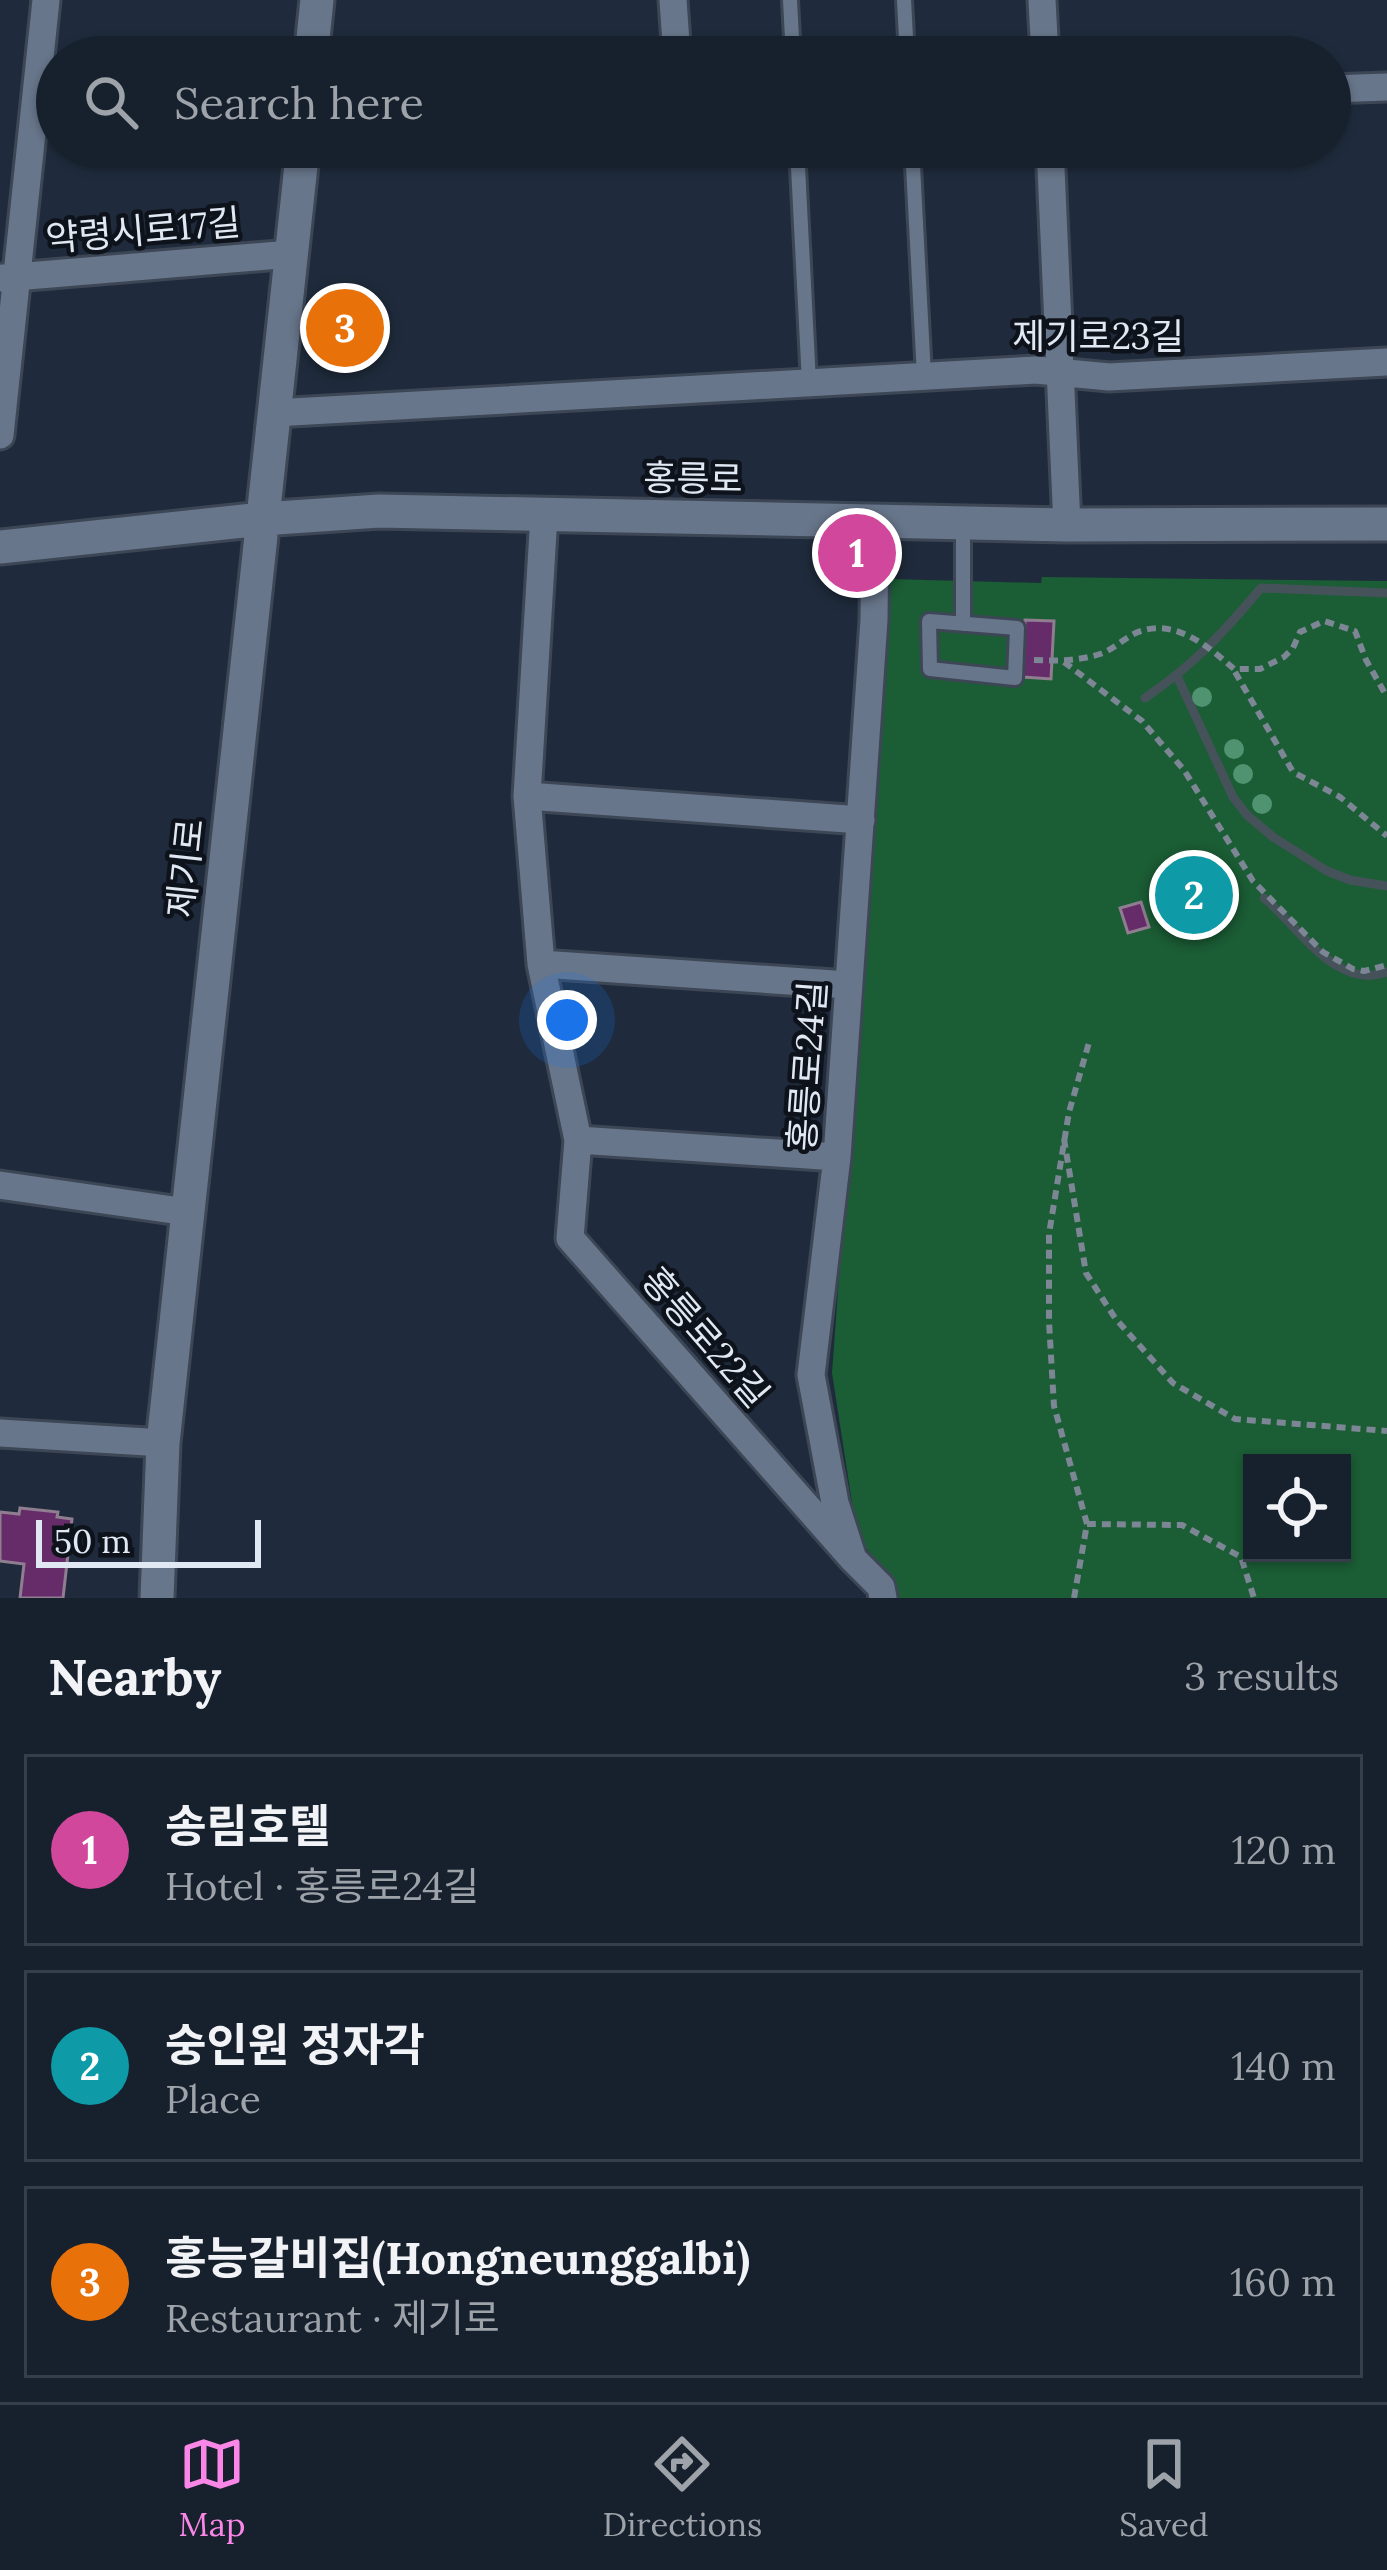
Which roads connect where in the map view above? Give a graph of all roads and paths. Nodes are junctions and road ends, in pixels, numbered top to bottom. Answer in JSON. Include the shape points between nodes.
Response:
{"nodes":[{"id":1,"x":46,"y":0,"type":"edge"},
{"id":2,"x":317,"y":0,"type":"edge"},
{"id":3,"x":674,"y":0,"type":"edge"},
{"id":4,"x":790,"y":0,"type":"edge"},
{"id":5,"x":904,"y":0,"type":"edge"},
{"id":6,"x":1042,"y":0,"type":"edge"},
{"id":7,"x":41,"y":36,"type":"edge"},
{"id":8,"x":313,"y":36,"type":"edge"},
{"id":9,"x":676,"y":36,"type":"edge"},
{"id":10,"x":792,"y":36,"type":"edge"},
{"id":11,"x":906,"y":36,"type":"edge"},
{"id":12,"x":1045,"y":36,"type":"edge"},
{"id":13,"x":36,"y":73,"type":"edge"},
{"id":14,"x":1387,"y":87,"type":"edge"},
{"id":15,"x":1351,"y":88,"type":"edge"},
{"id":16,"x":301,"y":168,"type":"edge"},
{"id":17,"x":798,"y":168,"type":"edge"},
{"id":18,"x":913,"y":168,"type":"edge"},
{"id":19,"x":1051,"y":168,"type":"edge"},
{"id":20,"x":291,"y":254,"type":"junction"},
{"id":21,"x":8,"y":278,"type":"edge"},
{"id":22,"x":1387,"y":362,"type":"edge"},
{"id":23,"x":1062,"y":373,"type":"junction"},
{"id":24,"x":924,"y":376,"type":"junction"},
{"id":25,"x":809,"y":382,"type":"junction"},
{"id":26,"x":274,"y":413,"type":"junction"},
{"id":27,"x":0,"y":435,"type":"edge"},
{"id":28,"x":544,"y":514,"type":"junction"},
{"id":29,"x":262,"y":519,"type":"junction"},
{"id":30,"x":875,"y":521,"type":"junction"},
{"id":31,"x":963,"y":522,"type":"junction"},
{"id":32,"x":1387,"y":524,"type":"edge"},
{"id":33,"x":1067,"y":525,"type":"junction"},
{"id":34,"x":0,"y":547,"type":"edge"},
{"id":35,"x":963,"y":624,"type":"junction"},
{"id":36,"x":1234,"y":670,"type":"junction"},
{"id":37,"x":1387,"y":697,"type":"edge"},
{"id":38,"x":527,"y":796,"type":"junction"},
{"id":39,"x":861,"y":820,"type":"junction"},
{"id":40,"x":1387,"y":836,"type":"edge"},
{"id":41,"x":541,"y":964,"type":"junction"},
{"id":42,"x":1387,"y":965,"type":"edge"},
{"id":43,"x":848,"y":985,"type":"junction"},
{"id":44,"x":1090,"y":1039,"type":"dead end"},
{"id":45,"x":1064,"y":1139,"type":"junction"},
{"id":46,"x":578,"y":1140,"type":"junction"},
{"id":47,"x":837,"y":1157,"type":"junction"},
{"id":48,"x":0,"y":1185,"type":"edge"},
{"id":49,"x":187,"y":1212,"type":"junction"},
{"id":50,"x":1387,"y":1431,"type":"edge"},
{"id":51,"x":0,"y":1433,"type":"edge"},
{"id":52,"x":163,"y":1443,"type":"junction"},
{"id":53,"x":1088,"y":1525,"type":"junction"},
{"id":54,"x":853,"y":1559,"type":"junction"},
{"id":55,"x":157,"y":1598,"type":"edge"},
{"id":56,"x":883,"y":1598,"type":"edge"},
{"id":57,"x":1074,"y":1598,"type":"edge"},
{"id":58,"x":1254,"y":1598,"type":"edge"}],
"edges":[{"from":1,"to":7,"type":"street"},
{"from":2,"to":8,"type":"main road"},
{"from":3,"to":9,"type":"street"},
{"from":4,"to":10,"type":"lane"},
{"from":5,"to":11,"type":"lane"},
{"from":6,"to":12,"type":"street"},
{"from":13,"to":21,"type":"street"},
{"from":14,"to":15,"type":"street"},
{"from":16,"to":20,"type":"main road","name":"제기로"},
{"from":17,"to":25,"type":"lane"},
{"from":18,"to":24,"type":"lane"},
{"from":19,"to":23,"type":"street"},
{"from":20,"to":21,"type":"street","name":"약령시로17길"},
{"from":20,"to":26,"type":"main road","name":"제기로"},
{"from":21,"to":27,"type":"street"},
{"from":22,"to":23,"type":"street","name":"제기로23길"},
{"from":23,"to":24,"type":"street","name":"제기로23길"},
{"from":23,"to":33,"type":"street"},
{"from":24,"to":25,"type":"street","name":"제기로23길"},
{"from":25,"to":26,"type":"street","name":"제기로23길"},
{"from":26,"to":29,"type":"main road","name":"제기로"},
{"from":28,"to":29,"type":"main road","name":"홍릉로"},
{"from":28,"to":30,"type":"main road","name":"홍릉로"},
{"from":28,"to":38,"type":"street","name":"홍릉로22길"},
{"from":29,"to":34,"type":"main road","name":"홍릉로"},
{"from":29,"to":49,"type":"main road","name":"제기로"},
{"from":30,"to":31,"type":"main road","name":"홍릉로"},
{"from":30,"to":39,"type":"street","name":"홍릉로24길"},
{"from":31,"to":33,"type":"main road","name":"홍릉로"},
{"from":31,"to":35,"type":"lane"},
{"from":32,"to":33,"type":"main road","name":"홍릉로"},
{"from":35,"to":35,"type":"lane","via":[[929,621],[930,669],[1015,678],[1017,628]]},
{"from":36,"to":37,"type":"path","via":[[1284,657],[1300,632],[1324,621],[1355,631]]},
{"from":36,"to":40,"type":"path","via":[[1293,772]]},
{"from":36,"to":42,"type":"path","via":[[1186,634],[1166,630],[1142,631],[1103,653],[1064,662],[1142,721],[1184,770],[1253,881],[1323,952],[1353,969]]},
{"from":38,"to":39,"type":"street"},
{"from":38,"to":41,"type":"street","name":"홍릉로22길"},
{"from":39,"to":43,"type":"street","name":"홍릉로24길"},
{"from":41,"to":43,"type":"street"},
{"from":41,"to":46,"type":"street","name":"홍릉로22길"},
{"from":43,"to":47,"type":"street","name":"홍릉로24길"},
{"from":44,"to":45,"type":"path"},
{"from":45,"to":50,"type":"path","via":[[1086,1273],[1173,1383],[1235,1419]]},
{"from":45,"to":53,"type":"path","via":[[1049,1234],[1050,1343],[1054,1406]]},
{"from":46,"to":47,"type":"street"},
{"from":46,"to":54,"type":"street","name":"홍릉로22길","via":[[570,1238]]},
{"from":47,"to":54,"type":"street","name":"홍릉로24길","via":[[811,1375]]},
{"from":48,"to":49,"type":"street"},
{"from":49,"to":52,"type":"main road","name":"제기로"},
{"from":51,"to":52,"type":"street"},
{"from":52,"to":55,"type":"main road","name":"제기로"},
{"from":53,"to":57,"type":"path"},
{"from":53,"to":58,"type":"path","via":[[1182,1525],[1241,1557]]},
{"from":54,"to":56,"type":"street","name":"홍릉로24길"}]}
